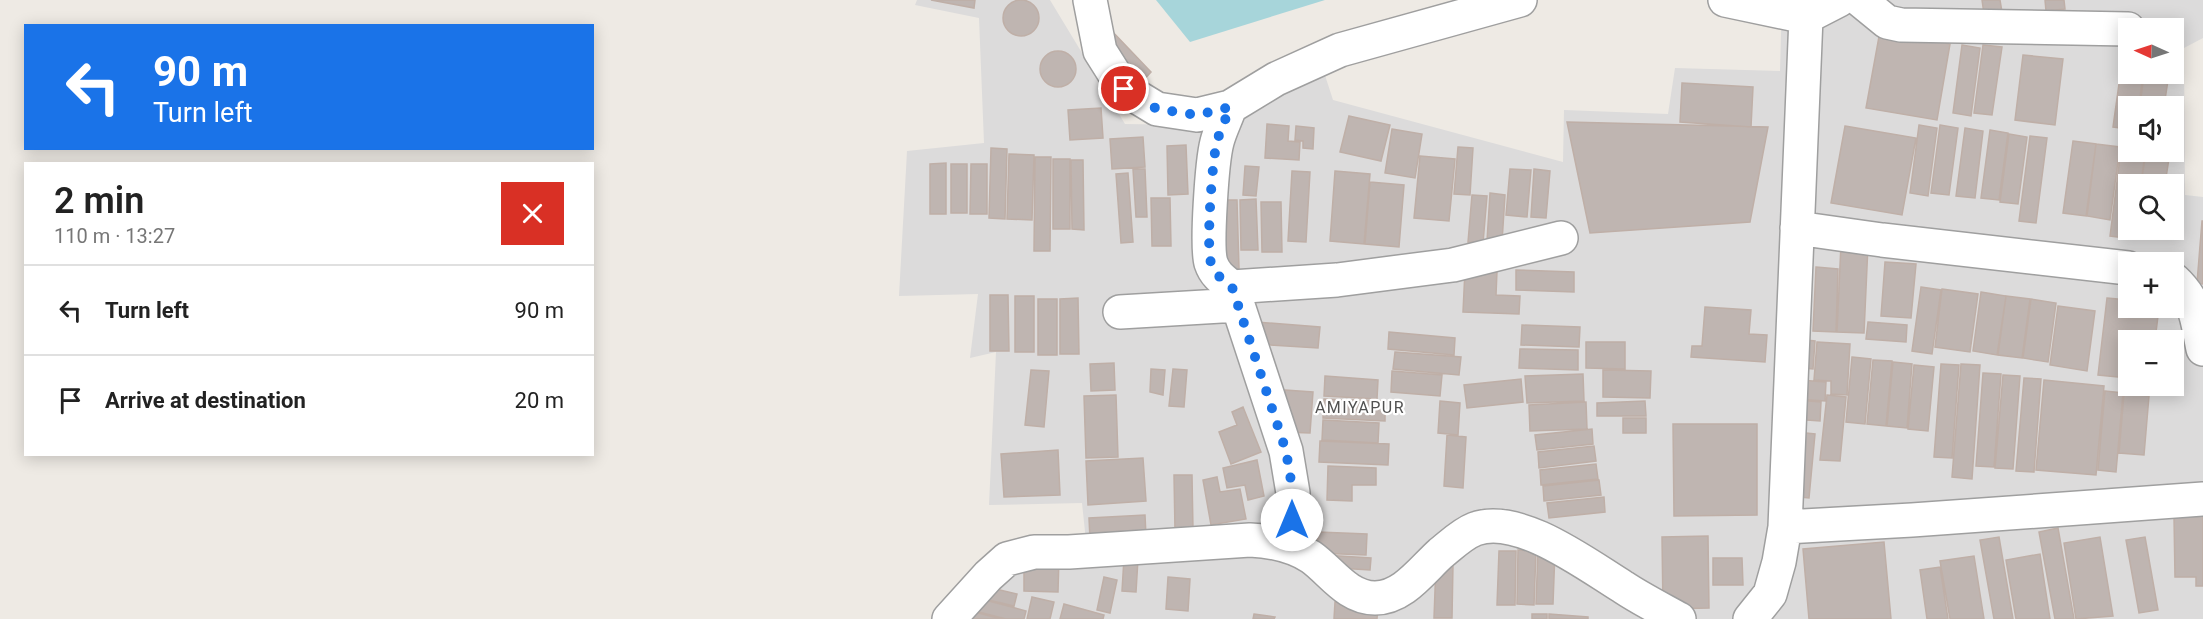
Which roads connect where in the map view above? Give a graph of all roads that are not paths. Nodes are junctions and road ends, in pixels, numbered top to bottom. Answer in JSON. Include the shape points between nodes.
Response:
{"nodes":[{"id":1,"x":1090,"y":0,"type":"edge"},
{"id":2,"x":1520,"y":0,"type":"edge"},
{"id":3,"x":1725,"y":0,"type":"edge"},
{"id":4,"x":1839,"y":0,"type":"edge"},
{"id":5,"x":1860,"y":0,"type":"edge"},
{"id":6,"x":1806,"y":17,"type":"junction"},
{"id":7,"x":2118,"y":29,"type":"edge"},
{"id":8,"x":1230,"y":107,"type":"junction"},
{"id":9,"x":1797,"y":228,"type":"junction"},
{"id":10,"x":1561,"y":238,"type":"dead end"},
{"id":11,"x":2118,"y":267,"type":"edge"},
{"id":12,"x":2184,"y":289,"type":"edge"},
{"id":13,"x":1235,"y":296,"type":"junction"},
{"id":14,"x":1120,"y":312,"type":"dead end"},
{"id":15,"x":2203,"y":349,"type":"edge"},
{"id":16,"x":2203,"y":499,"type":"edge"},
{"id":17,"x":1785,"y":527,"type":"junction"},
{"id":18,"x":1291,"y":546,"type":"junction"},
{"id":19,"x":957,"y":613,"type":"edge"},
{"id":20,"x":1679,"y":619,"type":"edge"},
{"id":21,"x":1750,"y":619,"type":"edge"}],
"edges":[{"from":1,"to":8,"type":"street","via":[[1100,51],[1124,89],[1157,109],[1197,115]]},
{"from":2,"to":8,"type":"street","via":[[1340,50],[1276,79]]},
{"from":3,"to":6,"type":"street"},
{"from":4,"to":6,"type":"street"},
{"from":5,"to":7,"type":"street","via":[[1887,22],[1901,25]]},
{"from":6,"to":9,"type":"street"},
{"from":8,"to":13,"type":"street","via":[[1217,142],[1209,239],[1211,262]]},
{"from":9,"to":11,"type":"street"},
{"from":9,"to":17,"type":"street"},
{"from":10,"to":13,"type":"street","via":[[1453,265]]},
{"from":12,"to":15,"type":"street","via":[[2193,302]]},
{"from":13,"to":14,"type":"street"},
{"from":13,"to":18,"type":"street","via":[[1286,451],[1293,493]]},
{"from":16,"to":17,"type":"street"},
{"from":17,"to":21,"type":"street","via":[[1770,594]]},
{"from":18,"to":19,"type":"street","via":[[1250,540],[1034,552],[1007,559]]},
{"from":18,"to":20,"type":"street","via":[[1356,594],[1375,598],[1399,593],[1461,537],[1476,529],[1499,526],[1531,534],[1568,551]]}]}
